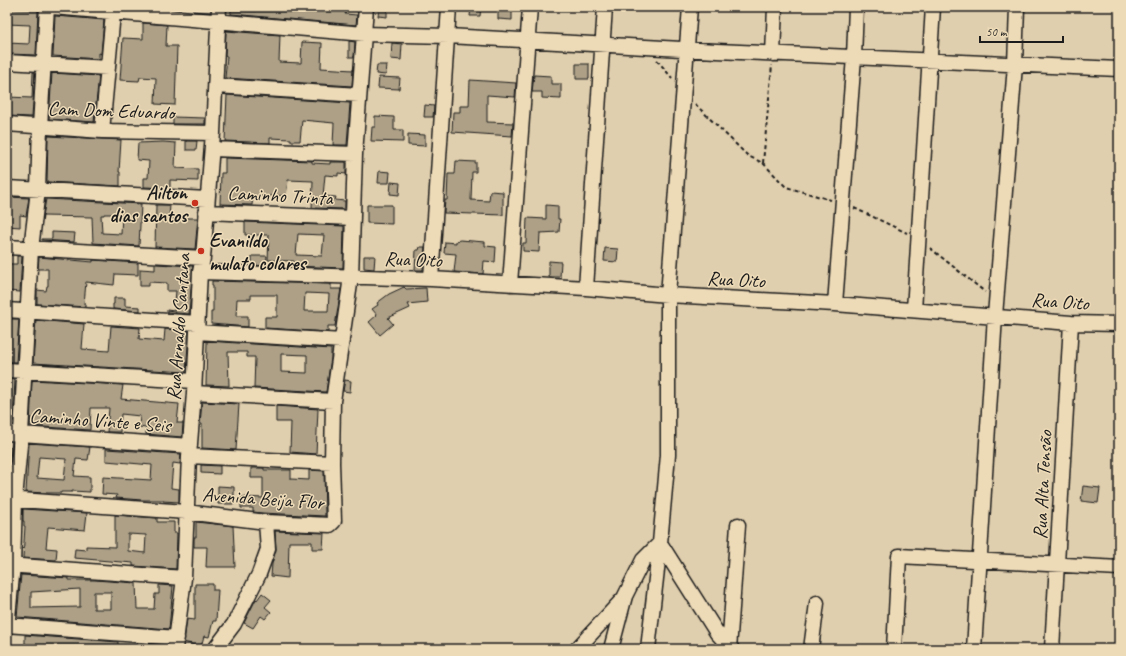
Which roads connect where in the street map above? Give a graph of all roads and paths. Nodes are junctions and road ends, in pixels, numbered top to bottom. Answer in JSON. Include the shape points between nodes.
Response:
{"nodes":[{"id":1,"x":47,"y":7,"type":"edge"},
{"id":2,"x":53,"y":7,"type":"edge"},
{"id":3,"x":218,"y":7,"type":"edge"},
{"id":4,"x":366,"y":7,"type":"edge"},
{"id":5,"x":449,"y":7,"type":"edge"},
{"id":6,"x":530,"y":7,"type":"edge"},
{"id":7,"x":605,"y":7,"type":"edge"},
{"id":8,"x":690,"y":7,"type":"edge"},
{"id":9,"x":775,"y":7,"type":"edge"},
{"id":10,"x":856,"y":7,"type":"edge"},
{"id":11,"x":933,"y":7,"type":"edge"},
{"id":12,"x":1017,"y":7,"type":"edge"},
{"id":13,"x":113,"y":13,"type":"junction"},
{"id":14,"x":217,"y":22,"type":"junction"},
{"id":15,"x":364,"y":34,"type":"junction"},
{"id":16,"x":448,"y":36,"type":"junction"},
{"id":17,"x":527,"y":41,"type":"junction"},
{"id":18,"x":602,"y":44,"type":"junction"},
{"id":19,"x":646,"y":47,"type":"junction"},
{"id":20,"x":688,"y":49,"type":"junction"},
{"id":21,"x":773,"y":54,"type":"junction"},
{"id":22,"x":854,"y":58,"type":"junction"},
{"id":23,"x":930,"y":61,"type":"junction"},
{"id":24,"x":7,"y":62,"type":"edge"},
{"id":25,"x":43,"y":64,"type":"junction"},
{"id":26,"x":1016,"y":65,"type":"junction"},
{"id":27,"x":108,"y":68,"type":"junction"},
{"id":28,"x":1119,"y":70,"type":"edge"},
{"id":29,"x":216,"y":86,"type":"junction"},
{"id":30,"x":684,"y":93,"type":"junction"},
{"id":31,"x":359,"y":95,"type":"junction"},
{"id":32,"x":7,"y":124,"type":"edge"},
{"id":33,"x":40,"y":127,"type":"junction"},
{"id":34,"x":102,"y":130,"type":"junction"},
{"id":35,"x":214,"y":133,"type":"junction"},
{"id":36,"x":212,"y":149,"type":"junction"},
{"id":37,"x":355,"y":154,"type":"junction"},
{"id":38,"x":763,"y":163,"type":"junction"},
{"id":39,"x":7,"y":188,"type":"edge"},
{"id":40,"x":38,"y":190,"type":"junction"},
{"id":41,"x":832,"y":200,"type":"dead end"},
{"id":42,"x":207,"y":205,"type":"junction"},
{"id":43,"x":854,"y":208,"type":"dead end"},
{"id":44,"x":353,"y":218,"type":"junction"},
{"id":45,"x":919,"y":238,"type":"junction"},
{"id":46,"x":7,"y":247,"type":"edge"},
{"id":47,"x":31,"y":249,"type":"junction"},
{"id":48,"x":203,"y":258,"type":"junction"},
{"id":49,"x":200,"y":272,"type":"junction"},
{"id":50,"x":351,"y":277,"type":"junction"},
{"id":51,"x":431,"y":279,"type":"junction"},
{"id":52,"x":510,"y":284,"type":"junction"},
{"id":53,"x":586,"y":288,"type":"junction"},
{"id":54,"x":988,"y":294,"type":"dead end"},
{"id":55,"x":668,"y":295,"type":"junction"},
{"id":56,"x":835,"y":304,"type":"junction"},
{"id":57,"x":7,"y":310,"type":"edge"},
{"id":58,"x":914,"y":310,"type":"junction"},
{"id":59,"x":28,"y":312,"type":"junction"},
{"id":60,"x":995,"y":316,"type":"junction"},
{"id":61,"x":1071,"y":322,"type":"junction"},
{"id":62,"x":1119,"y":324,"type":"edge"},
{"id":63,"x":197,"y":328,"type":"junction"},
{"id":64,"x":342,"y":341,"type":"junction"},
{"id":65,"x":7,"y":370,"type":"edge"},
{"id":66,"x":25,"y":371,"type":"junction"},
{"id":67,"x":194,"y":387,"type":"junction"},
{"id":68,"x":333,"y":401,"type":"junction"},
{"id":69,"x":7,"y":433,"type":"edge"},
{"id":70,"x":22,"y":434,"type":"junction"},
{"id":71,"x":189,"y":451,"type":"junction"},
{"id":72,"x":332,"y":463,"type":"junction"},
{"id":73,"x":11,"y":499,"type":"edge"},
{"id":74,"x":186,"y":512,"type":"junction"},
{"id":75,"x":266,"y":522,"type":"junction"},
{"id":76,"x":738,"y":525,"type":"dead end"},
{"id":77,"x":660,"y":543,"type":"junction"},
{"id":78,"x":979,"y":560,"type":"junction"},
{"id":79,"x":1057,"y":564,"type":"junction"},
{"id":80,"x":10,"y":565,"type":"edge"},
{"id":81,"x":1119,"y":568,"type":"edge"},
{"id":82,"x":184,"y":578,"type":"junction"},
{"id":83,"x":625,"y":596,"type":"junction"},
{"id":84,"x":817,"y":603,"type":"dead end"},
{"id":85,"x":7,"y":626,"type":"edge"},
{"id":86,"x":176,"y":643,"type":"edge"},
{"id":87,"x":730,"y":648,"type":"edge"},
{"id":88,"x":215,"y":649,"type":"edge"},
{"id":89,"x":577,"y":649,"type":"edge"},
{"id":90,"x":611,"y":649,"type":"edge"},
{"id":91,"x":648,"y":649,"type":"edge"},
{"id":92,"x":811,"y":649,"type":"edge"},
{"id":93,"x":894,"y":649,"type":"edge"},
{"id":94,"x":974,"y":649,"type":"edge"},
{"id":95,"x":1052,"y":649,"type":"edge"}],
"edges":[{"from":1,"to":25,"type":"street"},
{"from":2,"to":13,"type":"street"},
{"from":3,"to":14,"type":"street","name":"Rua Arnaldo Santana"},
{"from":4,"to":15,"type":"street","name":"Avenida Beija Flor"},
{"from":5,"to":16,"type":"street"},
{"from":6,"to":17,"type":"street"},
{"from":7,"to":18,"type":"street"},
{"from":8,"to":20,"type":"street"},
{"from":9,"to":21,"type":"street"},
{"from":10,"to":22,"type":"street"},
{"from":11,"to":23,"type":"street"},
{"from":12,"to":26,"type":"street"},
{"from":13,"to":14,"type":"street"},
{"from":13,"to":27,"type":"street"},
{"from":14,"to":15,"type":"street"},
{"from":14,"to":29,"type":"street","name":"Rua Arnaldo Santana"},
{"from":15,"to":16,"type":"street"},
{"from":15,"to":31,"type":"street","name":"Avenida Beija Flor"},
{"from":16,"to":17,"type":"street"},
{"from":16,"to":51,"type":"street"},
{"from":17,"to":18,"type":"street"},
{"from":17,"to":52,"type":"street"},
{"from":18,"to":19,"type":"street"},
{"from":18,"to":53,"type":"street"},
{"from":19,"to":20,"type":"street"},
{"from":19,"to":30,"type":"path"},
{"from":20,"to":21,"type":"street"},
{"from":20,"to":30,"type":"street"},
{"from":21,"to":22,"type":"street"},
{"from":21,"to":38,"type":"path"},
{"from":22,"to":23,"type":"street"},
{"from":22,"to":56,"type":"street"},
{"from":23,"to":26,"type":"street"},
{"from":23,"to":45,"type":"street"},
{"from":24,"to":25,"type":"street"},
{"from":25,"to":27,"type":"street"},
{"from":25,"to":33,"type":"street"},
{"from":26,"to":28,"type":"street"},
{"from":26,"to":60,"type":"street"},
{"from":27,"to":34,"type":"street"},
{"from":29,"to":31,"type":"street"},
{"from":29,"to":35,"type":"street","name":"Rua Arnaldo Santana"},
{"from":30,"to":38,"type":"path","via":[[748,156]]},
{"from":30,"to":55,"type":"street"},
{"from":31,"to":37,"type":"street","name":"Avenida Beija Flor"},
{"from":32,"to":33,"type":"street","name":"Cam Dom Eduardo"},
{"from":33,"to":34,"type":"street","name":"Cam Dom Eduardo"},
{"from":33,"to":40,"type":"street"},
{"from":34,"to":35,"type":"street","name":"Cam Dom Eduardo"},
{"from":35,"to":36,"type":"street","name":"Rua Arnaldo Santana"},
{"from":36,"to":37,"type":"street"},
{"from":36,"to":42,"type":"street","name":"Rua Arnaldo Santana"},
{"from":37,"to":44,"type":"street","name":"Avenida Beija Flor"},
{"from":38,"to":41,"type":"path","via":[[786,187]]},
{"from":39,"to":40,"type":"street","name":"Caminho Trinta"},
{"from":40,"to":42,"type":"street","name":"Caminho Trinta"},
{"from":40,"to":47,"type":"street"},
{"from":42,"to":44,"type":"street","name":"Caminho Trinta"},
{"from":42,"to":48,"type":"street","name":"Rua Arnaldo Santana"},
{"from":43,"to":45,"type":"path"},
{"from":44,"to":50,"type":"street","name":"Avenida Beija Flor"},
{"from":45,"to":54,"type":"path"},
{"from":45,"to":58,"type":"street"},
{"from":46,"to":47,"type":"street"},
{"from":47,"to":48,"type":"street"},
{"from":47,"to":59,"type":"street"},
{"from":48,"to":49,"type":"street","name":"Rua Arnaldo Santana"},
{"from":49,"to":50,"type":"street","name":"Rua Oito"},
{"from":49,"to":63,"type":"street","name":"Rua Arnaldo Santana"},
{"from":50,"to":51,"type":"street","name":"Rua Oito"},
{"from":50,"to":64,"type":"street","name":"Avenida Beija Flor"},
{"from":51,"to":52,"type":"street","name":"Rua Oito"},
{"from":52,"to":53,"type":"street","name":"Rua Oito"},
{"from":53,"to":55,"type":"street","name":"Rua Oito"},
{"from":55,"to":56,"type":"street","name":"Rua Oito"},
{"from":55,"to":77,"type":"street","via":[[668,455]]},
{"from":56,"to":58,"type":"street","name":"Rua Oito"},
{"from":57,"to":59,"type":"street"},
{"from":58,"to":60,"type":"street","name":"Rua Oito"},
{"from":59,"to":63,"type":"street"},
{"from":59,"to":66,"type":"street"},
{"from":60,"to":61,"type":"street","name":"Rua Oito"},
{"from":60,"to":78,"type":"street"},
{"from":61,"to":62,"type":"street","name":"Rua Oito"},
{"from":61,"to":79,"type":"street","name":"Rua Alta Tensão"},
{"from":63,"to":64,"type":"street"},
{"from":63,"to":67,"type":"street","name":"Rua Arnaldo Santana"},
{"from":64,"to":68,"type":"street","name":"Avenida Beija Flor"},
{"from":65,"to":66,"type":"street"},
{"from":66,"to":67,"type":"street"},
{"from":66,"to":70,"type":"street"},
{"from":67,"to":68,"type":"street"},
{"from":67,"to":71,"type":"street","name":"Rua Arnaldo Santana"},
{"from":68,"to":72,"type":"street","name":"Avenida Beija Flor"},
{"from":69,"to":70,"type":"street","name":"Caminho Vinte e Seis"},
{"from":70,"to":71,"type":"street","name":"Caminho Vinte e Seis"},
{"from":70,"to":73,"type":"street"},
{"from":71,"to":72,"type":"street","name":"Caminho Vinte e Seis"},
{"from":71,"to":74,"type":"street","name":"Rua Arnaldo Santana"},
{"from":72,"to":75,"type":"street","name":"Avenida Beija Flor","via":[[334,521],[330,525]]},
{"from":73,"to":74,"type":"street","name":"Avenida Beija Flor"},
{"from":73,"to":80,"type":"street"},
{"from":74,"to":75,"type":"street","name":"Avenida Beija Flor"},
{"from":74,"to":82,"type":"street","name":"Rua Arnaldo Santana"},
{"from":75,"to":88,"type":"street","via":[[268,549],[259,574],[234,624]]},
{"from":76,"to":87,"type":"street"},
{"from":77,"to":83,"type":"street","via":[[643,560]]},
{"from":77,"to":87,"type":"street","via":[[716,633]]},
{"from":77,"to":91,"type":"street"},
{"from":78,"to":79,"type":"street"},
{"from":78,"to":93,"type":"street","via":[[899,556]]},
{"from":78,"to":94,"type":"street"},
{"from":79,"to":81,"type":"street"},
{"from":79,"to":95,"type":"street","name":"Rua Alta Tensão"},
{"from":80,"to":82,"type":"street"},
{"from":80,"to":85,"type":"street"},
{"from":82,"to":86,"type":"street","name":"Rua Arnaldo Santana"},
{"from":83,"to":89,"type":"street"},
{"from":83,"to":90,"type":"street"},
{"from":84,"to":92,"type":"street"},
{"from":85,"to":86,"type":"street"}]}
